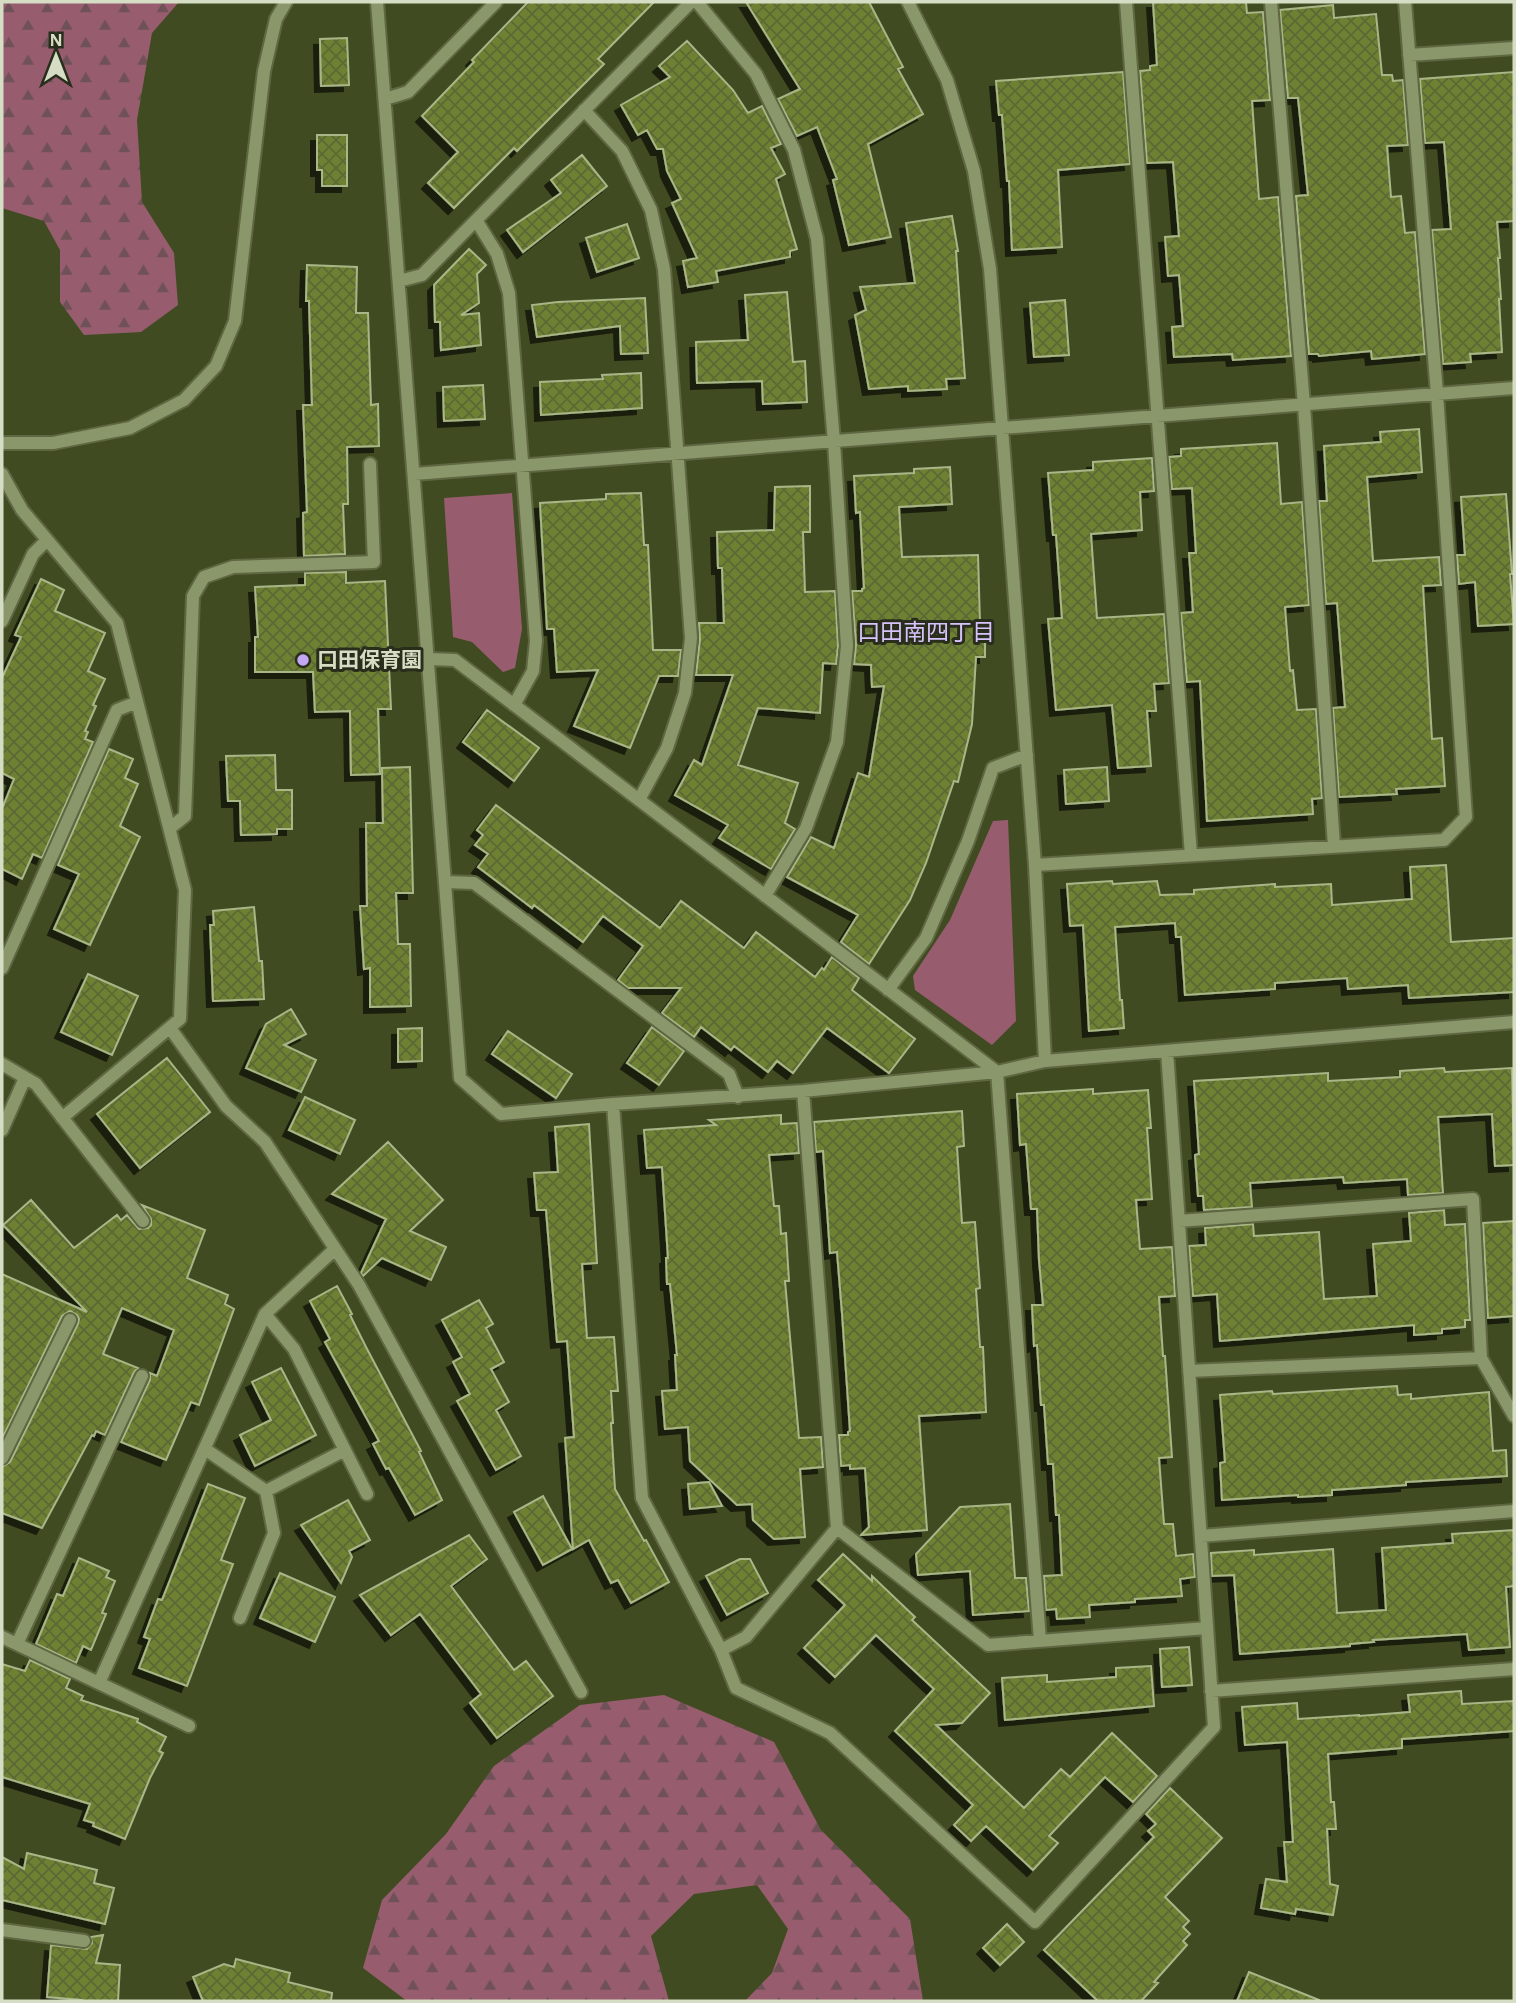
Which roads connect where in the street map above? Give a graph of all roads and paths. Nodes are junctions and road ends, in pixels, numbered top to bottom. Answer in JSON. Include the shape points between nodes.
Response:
{"nodes":[{"id":1,"x":286,"y":2,"type":"edge"},
{"id":2,"x":377,"y":2,"type":"edge"},
{"id":3,"x":496,"y":2,"type":"edge"},
{"id":4,"x":691,"y":2,"type":"edge"},
{"id":5,"x":697,"y":2,"type":"edge"},
{"id":6,"x":908,"y":2,"type":"edge"},
{"id":7,"x":1126,"y":2,"type":"edge"},
{"id":8,"x":1271,"y":2,"type":"edge"},
{"id":9,"x":1405,"y":2,"type":"edge"},
{"id":10,"x":1514,"y":48,"type":"edge"},
{"id":11,"x":1409,"y":55,"type":"junction"},
{"id":12,"x":385,"y":99,"type":"junction"},
{"id":13,"x":584,"y":110,"type":"junction"},
{"id":14,"x":476,"y":220,"type":"junction"},
{"id":15,"x":399,"y":281,"type":"junction"},
{"id":16,"x":1514,"y":388,"type":"edge"},
{"id":17,"x":1437,"y":394,"type":"junction"},
{"id":18,"x":1304,"y":405,"type":"junction"},
{"id":19,"x":1157,"y":416,"type":"junction"},
{"id":20,"x":1002,"y":429,"type":"junction"},
{"id":21,"x":834,"y":442,"type":"junction"},
{"id":22,"x":2,"y":443,"type":"edge"},
{"id":23,"x":677,"y":454,"type":"junction"},
{"id":24,"x":370,"y":464,"type":"dead end"},
{"id":25,"x":522,"y":465,"type":"junction"},
{"id":26,"x":2,"y":474,"type":"edge"},
{"id":27,"x":414,"y":474,"type":"junction"},
{"id":28,"x":47,"y":540,"type":"junction"},
{"id":29,"x":2,"y":621,"type":"edge"},
{"id":30,"x":429,"y":659,"type":"junction"},
{"id":31,"x":137,"y":702,"type":"junction"},
{"id":32,"x":514,"y":705,"type":"junction"},
{"id":33,"x":1027,"y":755,"type":"junction"},
{"id":34,"x":639,"y":800,"type":"junction"},
{"id":35,"x":170,"y":828,"type":"junction"},
{"id":36,"x":1334,"y":846,"type":"junction"},
{"id":37,"x":1191,"y":855,"type":"junction"},
{"id":38,"x":1035,"y":865,"type":"junction"},
{"id":39,"x":445,"y":882,"type":"junction"},
{"id":40,"x":765,"y":896,"type":"junction"},
{"id":41,"x":2,"y":968,"type":"edge"},
{"id":42,"x":888,"y":990,"type":"junction"},
{"id":43,"x":1514,"y":1022,"type":"edge"},
{"id":44,"x":170,"y":1028,"type":"junction"},
{"id":45,"x":1167,"y":1051,"type":"junction"},
{"id":46,"x":1045,"y":1061,"type":"junction"},
{"id":47,"x":2,"y":1064,"type":"edge"},
{"id":48,"x":997,"y":1072,"type":"junction"},
{"id":49,"x":25,"y":1078,"type":"junction"},
{"id":50,"x":803,"y":1091,"type":"junction"},
{"id":51,"x":738,"y":1097,"type":"junction"},
{"id":52,"x":613,"y":1104,"type":"junction"},
{"id":53,"x":62,"y":1118,"type":"junction"},
{"id":54,"x":2,"y":1130,"type":"edge"},
{"id":55,"x":143,"y":1221,"type":"dead end"},
{"id":56,"x":1179,"y":1221,"type":"junction"},
{"id":57,"x":335,"y":1249,"type":"junction"},
{"id":58,"x":265,"y":1314,"type":"junction"},
{"id":59,"x":70,"y":1320,"type":"dead end"},
{"id":60,"x":1481,"y":1358,"type":"junction"},
{"id":61,"x":1189,"y":1371,"type":"junction"},
{"id":62,"x":142,"y":1376,"type":"dead end"},
{"id":63,"x":1514,"y":1416,"type":"edge"},
{"id":64,"x":205,"y":1449,"type":"junction"},
{"id":65,"x":345,"y":1450,"type":"junction"},
{"id":66,"x":2,"y":1458,"type":"edge"},
{"id":67,"x":266,"y":1492,"type":"junction"},
{"id":68,"x":367,"y":1494,"type":"dead end"},
{"id":69,"x":1514,"y":1511,"type":"edge"},
{"id":70,"x":837,"y":1528,"type":"junction"},
{"id":71,"x":1201,"y":1536,"type":"junction"},
{"id":72,"x":240,"y":1618,"type":"dead end"},
{"id":73,"x":1207,"y":1628,"type":"junction"},
{"id":74,"x":2,"y":1637,"type":"edge"},
{"id":75,"x":1040,"y":1641,"type":"junction"},
{"id":76,"x":17,"y":1644,"type":"junction"},
{"id":77,"x":721,"y":1650,"type":"junction"},
{"id":78,"x":1514,"y":1669,"type":"edge"},
{"id":79,"x":99,"y":1682,"type":"junction"},
{"id":80,"x":1211,"y":1691,"type":"junction"},
{"id":81,"x":581,"y":1692,"type":"dead end"},
{"id":82,"x":189,"y":1726,"type":"dead end"},
{"id":83,"x":2,"y":1930,"type":"edge"},
{"id":84,"x":84,"y":1941,"type":"dead end"}],
"edges":[{"from":1,"to":22,"type":"street","via":[[276,19],[264,71],[235,321],[216,366],[184,400],[130,428],[53,443]]},
{"from":2,"to":12,"type":"street"},
{"from":3,"to":12,"type":"street","via":[[408,92]]},
{"from":4,"to":13,"type":"street"},
{"from":5,"to":21,"type":"street","via":[[756,74],[794,150],[817,239]]},
{"from":6,"to":20,"type":"street","via":[[947,80],[974,171],[990,269]]},
{"from":7,"to":19,"type":"street"},
{"from":8,"to":18,"type":"street"},
{"from":9,"to":11,"type":"street"},
{"from":10,"to":11,"type":"street"},
{"from":11,"to":17,"type":"street"},
{"from":12,"to":15,"type":"street"},
{"from":13,"to":14,"type":"street"},
{"from":13,"to":23,"type":"street","via":[[622,151],[652,210],[664,269]]},
{"from":14,"to":15,"type":"street","via":[[422,275]]},
{"from":14,"to":25,"type":"street","via":[[497,254],[509,293]]},
{"from":15,"to":27,"type":"street"},
{"from":16,"to":17,"type":"street"},
{"from":17,"to":18,"type":"street"},
{"from":17,"to":36,"type":"street","via":[[1466,817],[1444,840]]},
{"from":18,"to":19,"type":"street"},
{"from":18,"to":36,"type":"street"},
{"from":19,"to":20,"type":"street"},
{"from":19,"to":37,"type":"street"},
{"from":20,"to":21,"type":"street"},
{"from":20,"to":33,"type":"street"},
{"from":21,"to":23,"type":"street"},
{"from":21,"to":40,"type":"street","via":[[847,646],[837,742],[806,828]]},
{"from":23,"to":25,"type":"street"},
{"from":23,"to":34,"type":"street","via":[[691,638],[685,693],[667,748]]},
{"from":24,"to":35,"type":"street","via":[[374,562],[233,567],[204,578],[193,596],[185,816]]},
{"from":25,"to":27,"type":"street"},
{"from":25,"to":32,"type":"street","via":[[536,641],[533,671]]},
{"from":26,"to":28,"type":"street","via":[[22,510]]},
{"from":27,"to":30,"type":"street"},
{"from":28,"to":29,"type":"street","via":[[33,554]]},
{"from":28,"to":31,"type":"street","via":[[117,623]]},
{"from":30,"to":32,"type":"street","via":[[455,660]]},
{"from":30,"to":39,"type":"street"},
{"from":31,"to":35,"type":"street"},
{"from":31,"to":41,"type":"street","via":[[117,710]]},
{"from":32,"to":34,"type":"street"},
{"from":33,"to":38,"type":"street"},
{"from":33,"to":42,"type":"street","via":[[993,768],[968,841],[926,938]]},
{"from":34,"to":40,"type":"street"},
{"from":35,"to":44,"type":"street","via":[[186,890],[180,1019]]},
{"from":36,"to":37,"type":"street"},
{"from":37,"to":38,"type":"street"},
{"from":38,"to":46,"type":"street"},
{"from":39,"to":51,"type":"street","via":[[474,883],[729,1074]]},
{"from":39,"to":52,"type":"street","via":[[460,1078],[501,1114]]},
{"from":40,"to":42,"type":"street"},
{"from":42,"to":48,"type":"street"},
{"from":43,"to":45,"type":"street"},
{"from":44,"to":53,"type":"street"},
{"from":44,"to":57,"type":"street","via":[[226,1106],[265,1142]]},
{"from":45,"to":46,"type":"street"},
{"from":45,"to":56,"type":"street"},
{"from":46,"to":48,"type":"street"},
{"from":47,"to":49,"type":"street"},
{"from":48,"to":50,"type":"street"},
{"from":48,"to":75,"type":"street"},
{"from":49,"to":53,"type":"street","via":[[36,1084]]},
{"from":49,"to":54,"type":"street"},
{"from":50,"to":51,"type":"street"},
{"from":50,"to":70,"type":"street"},
{"from":51,"to":52,"type":"street"},
{"from":52,"to":77,"type":"street","via":[[642,1498]]},
{"from":53,"to":55,"type":"street"},
{"from":56,"to":60,"type":"street","via":[[1473,1199]]},
{"from":56,"to":61,"type":"street"},
{"from":57,"to":58,"type":"street"},
{"from":57,"to":81,"type":"street","via":[[359,1285]]},
{"from":58,"to":64,"type":"street"},
{"from":58,"to":65,"type":"street","via":[[294,1349]]},
{"from":59,"to":66,"type":"street"},
{"from":60,"to":61,"type":"street"},
{"from":60,"to":63,"type":"street"},
{"from":61,"to":71,"type":"street"},
{"from":62,"to":76,"type":"street"},
{"from":64,"to":67,"type":"street"},
{"from":64,"to":79,"type":"street"},
{"from":65,"to":67,"type":"street"},
{"from":65,"to":68,"type":"street"},
{"from":67,"to":72,"type":"street","via":[[274,1533]]},
{"from":69,"to":71,"type":"street"},
{"from":70,"to":75,"type":"street","via":[[988,1645]]},
{"from":70,"to":77,"type":"street","via":[[746,1637]]},
{"from":71,"to":73,"type":"street"},
{"from":73,"to":75,"type":"street"},
{"from":73,"to":80,"type":"street"},
{"from":74,"to":76,"type":"street"},
{"from":76,"to":79,"type":"street"},
{"from":77,"to":80,"type":"street","via":[[736,1688],[830,1733],[1035,1922],[1214,1727]]},
{"from":78,"to":80,"type":"street"},
{"from":79,"to":82,"type":"street"},
{"from":83,"to":84,"type":"street"}]}
